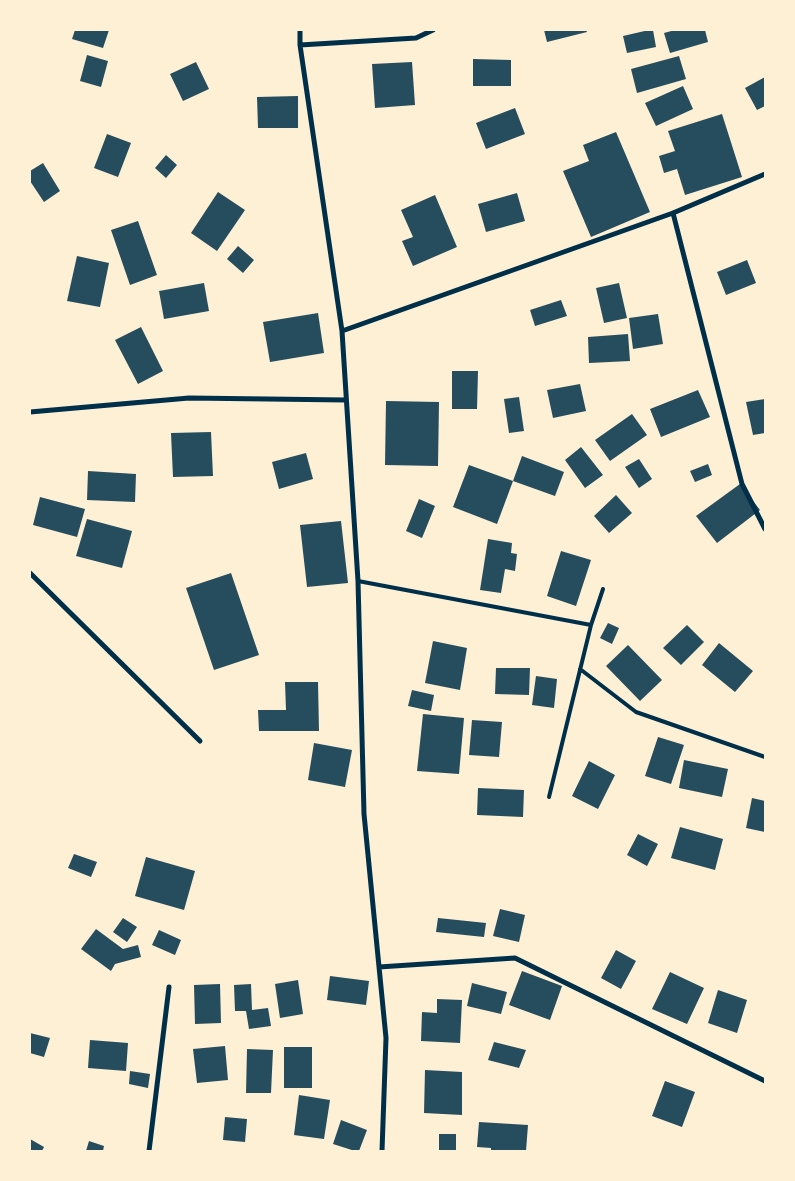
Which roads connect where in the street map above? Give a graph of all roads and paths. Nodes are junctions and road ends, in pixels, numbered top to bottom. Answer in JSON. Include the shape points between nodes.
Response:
{"nodes":[{"id":1,"x":300,"y":30,"type":"edge"},
{"id":2,"x":434,"y":30,"type":"edge"},
{"id":3,"x":300,"y":45,"type":"junction"},
{"id":4,"x":765,"y":174,"type":"edge"},
{"id":5,"x":673,"y":213,"type":"junction"},
{"id":6,"x":342,"y":331,"type":"junction"},
{"id":7,"x":346,"y":400,"type":"junction"},
{"id":8,"x":30,"y":412,"type":"edge"},
{"id":9,"x":765,"y":529,"type":"edge"},
{"id":10,"x":30,"y":573,"type":"edge"},
{"id":11,"x":358,"y":581,"type":"junction"},
{"id":12,"x":603,"y":589,"type":"dead end"},
{"id":13,"x":590,"y":625,"type":"junction"},
{"id":14,"x":580,"y":669,"type":"junction"},
{"id":15,"x":200,"y":740,"type":"dead end"},
{"id":16,"x":765,"y":755,"type":"edge"},
{"id":17,"x":549,"y":797,"type":"dead end"},
{"id":18,"x":379,"y":967,"type":"junction"},
{"id":19,"x":169,"y":987,"type":"dead end"},
{"id":20,"x":765,"y":1081,"type":"edge"},
{"id":21,"x":149,"y":1151,"type":"edge"},
{"id":22,"x":382,"y":1151,"type":"edge"}],
"edges":[{"from":1,"to":3,"type":"street"},
{"from":2,"to":3,"type":"street","via":[[416,38]]},
{"from":3,"to":6,"type":"street"},
{"from":4,"to":5,"type":"street"},
{"from":5,"to":6,"type":"street"},
{"from":5,"to":9,"type":"street","via":[[742,484]]},
{"from":6,"to":7,"type":"street"},
{"from":7,"to":8,"type":"street","via":[[189,398]]},
{"from":7,"to":11,"type":"street"},
{"from":10,"to":15,"type":"street"},
{"from":11,"to":13,"type":"lane"},
{"from":11,"to":18,"type":"street","via":[[364,814]]},
{"from":12,"to":13,"type":"lane"},
{"from":13,"to":14,"type":"lane"},
{"from":14,"to":16,"type":"lane","via":[[636,712]]},
{"from":14,"to":17,"type":"lane"},
{"from":18,"to":20,"type":"street","via":[[515,958]]},
{"from":18,"to":22,"type":"street","via":[[386,1038]]},
{"from":19,"to":21,"type":"street"}]}
